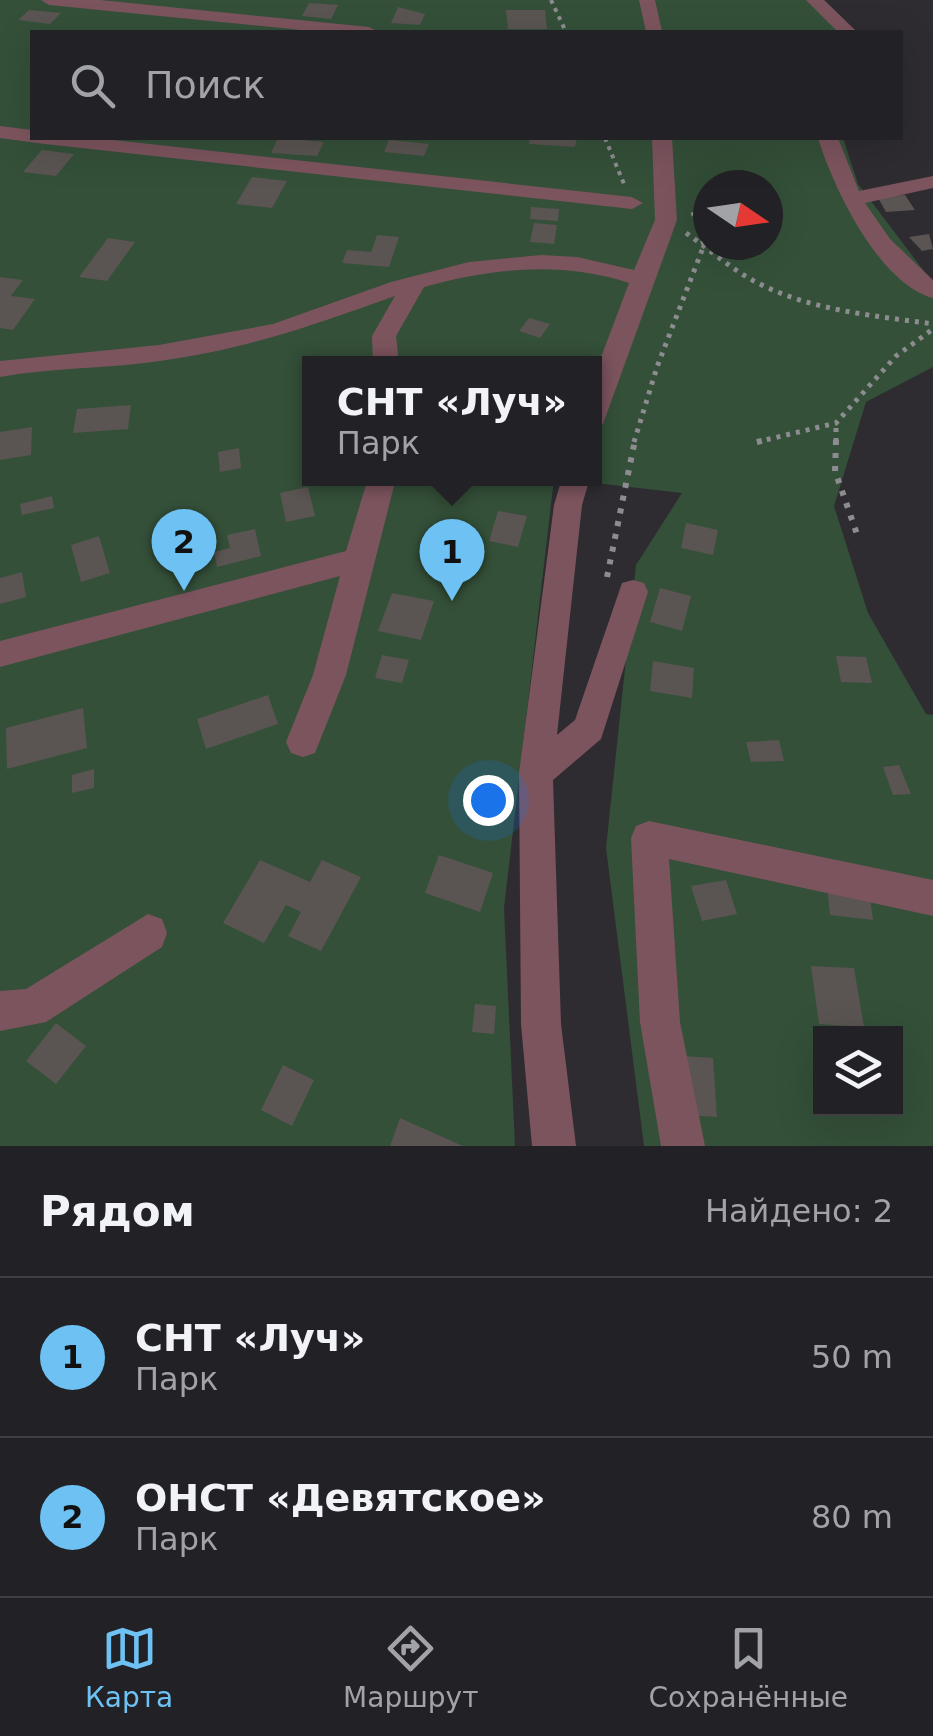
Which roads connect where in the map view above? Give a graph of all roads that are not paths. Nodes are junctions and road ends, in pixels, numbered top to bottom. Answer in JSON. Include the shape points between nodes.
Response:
{"nodes":[{"id":1,"x":50,"y":0,"type":"edge"},
{"id":2,"x":647,"y":0,"type":"edge"},
{"id":3,"x":814,"y":0,"type":"edge"},
{"id":4,"x":349,"y":30,"type":"edge"},
{"id":5,"x":654,"y":30,"type":"edge"},
{"id":6,"x":846,"y":30,"type":"edge"},
{"id":7,"x":0,"y":132,"type":"edge"},
{"id":8,"x":30,"y":136,"type":"edge"},
{"id":9,"x":63,"y":140,"type":"edge"},
{"id":10,"x":662,"y":140,"type":"edge"},
{"id":11,"x":828,"y":140,"type":"edge"},
{"id":12,"x":933,"y":182,"type":"edge"},
{"id":13,"x":854,"y":199,"type":"junction"},
{"id":14,"x":632,"y":203,"type":"road end"},
{"id":15,"x":643,"y":280,"type":"junction"},
{"id":16,"x":415,"y":283,"type":"junction"},
{"id":17,"x":933,"y":292,"type":"edge"},
{"id":18,"x":385,"y":356,"type":"edge"},
{"id":19,"x":4,"y":363,"type":"edge"},
{"id":20,"x":602,"y":393,"type":"edge"},
{"id":21,"x":380,"y":486,"type":"edge"},
{"id":22,"x":574,"y":486,"type":"edge"},
{"id":23,"x":358,"y":558,"type":"junction"},
{"id":24,"x":620,"y":588,"type":"road end"},
{"id":25,"x":0,"y":654,"type":"edge"},
{"id":26,"x":303,"y":742,"type":"dead end"},
{"id":27,"x":536,"y":773,"type":"junction"},
{"id":28,"x":933,"y":898,"type":"edge"},
{"id":29,"x":148,"y":933,"type":"dead end"},
{"id":30,"x":0,"y":1010,"type":"edge"},
{"id":31,"x":554,"y":1146,"type":"edge"},
{"id":32,"x":683,"y":1146,"type":"edge"}],
"edges":[{"from":1,"to":4,"type":"street"},
{"from":2,"to":5,"type":"street"},
{"from":3,"to":6,"type":"street"},
{"from":7,"to":8,"type":"street"},
{"from":9,"to":14,"type":"street"},
{"from":10,"to":15,"type":"street","via":[[666,220]]},
{"from":11,"to":13,"type":"street"},
{"from":12,"to":13,"type":"street"},
{"from":13,"to":17,"type":"street","via":[[872,232]]},
{"from":15,"to":16,"type":"street","via":[[567,260]]},
{"from":15,"to":20,"type":"street"},
{"from":16,"to":18,"type":"street","via":[[384,336]]},
{"from":16,"to":19,"type":"street","via":[[265,334],[150,354]]},
{"from":21,"to":23,"type":"street"},
{"from":22,"to":27,"type":"street"},
{"from":23,"to":25,"type":"street"},
{"from":23,"to":26,"type":"street","via":[[345,626]]},
{"from":24,"to":27,"type":"street","via":[[589,730]]},
{"from":27,"to":31,"type":"street","via":[[541,1024]]},
{"from":28,"to":32,"type":"street","via":[[649,838],[660,1022]]},
{"from":29,"to":30,"type":"street","via":[[32,1008]]}]}
